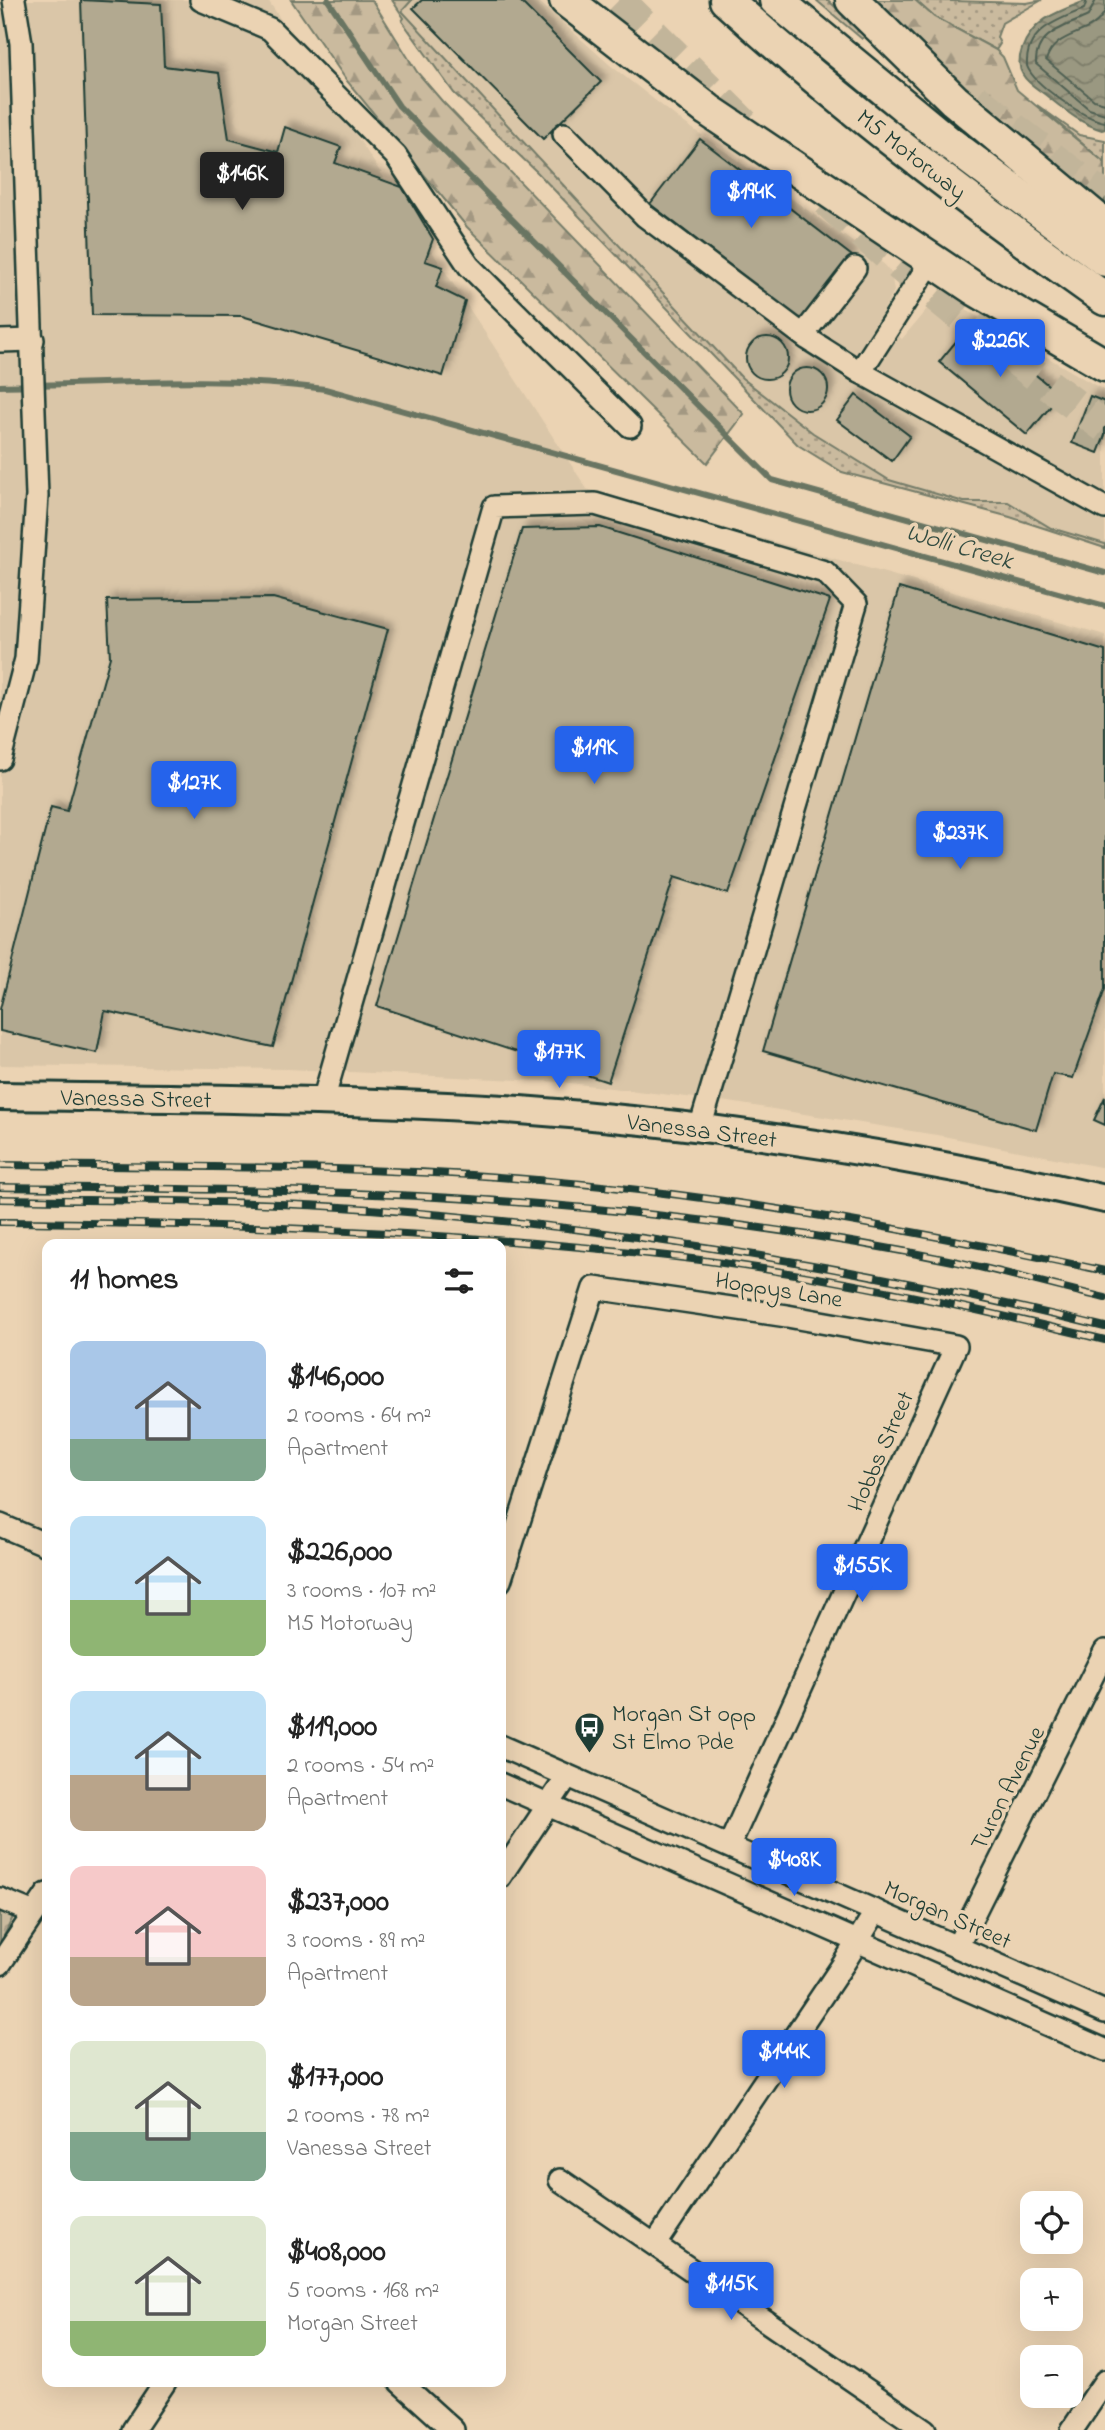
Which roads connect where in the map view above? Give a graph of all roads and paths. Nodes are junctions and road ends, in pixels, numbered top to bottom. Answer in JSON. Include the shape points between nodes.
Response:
{"nodes":[{"id":1,"x":201,"y":0,"type":"edge"},
{"id":2,"x":566,"y":0,"type":"edge"},
{"id":3,"x":726,"y":0,"type":"edge"},
{"id":4,"x":776,"y":0,"type":"edge"},
{"id":5,"x":852,"y":0,"type":"edge"},
{"id":6,"x":22,"y":1,"type":"edge"},
{"id":7,"x":564,"y":134,"type":"dead end"},
{"id":8,"x":1105,"y":226,"type":"edge"},
{"id":9,"x":932,"y":260,"type":"junction"},
{"id":10,"x":1105,"y":260,"type":"edge"},
{"id":11,"x":855,"y":268,"type":"dead end"},
{"id":12,"x":1105,"y":299,"type":"edge"},
{"id":13,"x":803,"y":335,"type":"junction"},
{"id":14,"x":33,"y":340,"type":"junction"},
{"id":15,"x":0,"y":341,"type":"edge"},
{"id":16,"x":1105,"y":365,"type":"edge"},
{"id":17,"x":860,"y":372,"type":"junction"},
{"id":18,"x":630,"y":426,"type":"dead end"},
{"id":19,"x":1105,"y":508,"type":"edge"},
{"id":20,"x":0,"y":759,"type":"edge"},
{"id":21,"x":0,"y":1096,"type":"edge"},
{"id":22,"x":323,"y":1101,"type":"junction"},
{"id":23,"x":700,"y":1128,"type":"junction"},
{"id":24,"x":1105,"y":1199,"type":"edge"},
{"id":25,"x":956,"y":1346,"type":"joint"},
{"id":26,"x":0,"y":1525,"type":"edge"},
{"id":27,"x":42,"y":1543,"type":"edge"},
{"id":28,"x":506,"y":1562,"type":"edge"},
{"id":29,"x":1105,"y":1651,"type":"edge"},
{"id":30,"x":506,"y":1749,"type":"edge"},
{"id":31,"x":567,"y":1777,"type":"junction"},
{"id":32,"x":506,"y":1787,"type":"edge"},
{"id":33,"x":548,"y":1805,"type":"junction"},
{"id":34,"x":729,"y":1846,"type":"junction"},
{"id":35,"x":506,"y":1868,"type":"edge"},
{"id":36,"x":0,"y":1899,"type":"edge"},
{"id":37,"x":42,"y":1901,"type":"edge"},
{"id":38,"x":876,"y":1911,"type":"junction"},
{"id":39,"x":34,"y":1913,"type":"junction"},
{"id":40,"x":859,"y":1941,"type":"junction"},
{"id":41,"x":957,"y":1947,"type":"junction"},
{"id":42,"x":0,"y":1964,"type":"edge"},
{"id":43,"x":1105,"y":2012,"type":"edge"},
{"id":44,"x":1105,"y":2050,"type":"edge"},
{"id":45,"x":560,"y":2180,"type":"dead end"},
{"id":46,"x":655,"y":2244,"type":"junction"},
{"id":47,"x":1105,"y":2381,"type":"edge"},
{"id":48,"x":162,"y":2387,"type":"edge"},
{"id":49,"x":406,"y":2387,"type":"edge"},
{"id":50,"x":133,"y":2430,"type":"edge"},
{"id":51,"x":453,"y":2430,"type":"edge"},
{"id":52,"x":925,"y":2430,"type":"edge"},
{"id":53,"x":1072,"y":2430,"type":"edge"}],
"edges":[{"from":1,"to":18,"type":"street","via":[[270,29],[396,156],[468,266]]},
{"from":2,"to":9,"type":"highway","via":[[708,110]]},
{"from":3,"to":12,"type":"highway","name":"M5 Motorway","via":[[878,129]]},
{"from":4,"to":10,"type":"highway","name":"M5 Motorway","via":[[948,142]]},
{"from":5,"to":8,"type":"highway","via":[[954,100]]},
{"from":6,"to":14,"type":"street"},
{"from":7,"to":13,"type":"street","via":[[645,216]]},
{"from":9,"to":16,"type":"highway"},
{"from":9,"to":17,"type":"street"},
{"from":11,"to":13,"type":"street"},
{"from":13,"to":17,"type":"street"},
{"from":14,"to":15,"type":"street"},
{"from":14,"to":20,"type":"street","via":[[37,496],[26,659]]},
{"from":17,"to":19,"type":"street"},
{"from":21,"to":22,"type":"main road","name":"Vanessa Street"},
{"from":22,"to":23,"type":"main road","name":"Vanessa Street","via":[[522,1110]]},
{"from":22,"to":23,"type":"street","via":[[494,508],[595,504],[825,572],[856,604]]},
{"from":23,"to":24,"type":"main road","name":"Vanessa Street","via":[[922,1162]]},
{"from":25,"to":28,"type":"street","name":"Hoppys Lane","via":[[594,1288]]},
{"from":25,"to":34,"type":"street","name":"Hobbs Street"},
{"from":26,"to":27,"type":"street"},
{"from":29,"to":41,"type":"street","name":"Turon Avenue"},
{"from":30,"to":31,"type":"street","name":"Morgan Street"},
{"from":31,"to":33,"type":"street"},
{"from":31,"to":34,"type":"street","name":"Morgan Street"},
{"from":32,"to":33,"type":"street"},
{"from":33,"to":35,"type":"street"},
{"from":33,"to":40,"type":"street"},
{"from":34,"to":38,"type":"street","name":"Morgan Street"},
{"from":36,"to":39,"type":"street"},
{"from":37,"to":39,"type":"street"},
{"from":38,"to":40,"type":"street"},
{"from":38,"to":41,"type":"street","name":"Morgan Street"},
{"from":39,"to":42,"type":"street"},
{"from":40,"to":44,"type":"street"},
{"from":40,"to":46,"type":"street"},
{"from":41,"to":43,"type":"street","name":"Morgan Street"},
{"from":45,"to":46,"type":"street"},
{"from":46,"to":52,"type":"street"},
{"from":47,"to":53,"type":"street"},
{"from":48,"to":50,"type":"street"},
{"from":49,"to":51,"type":"street"}]}
